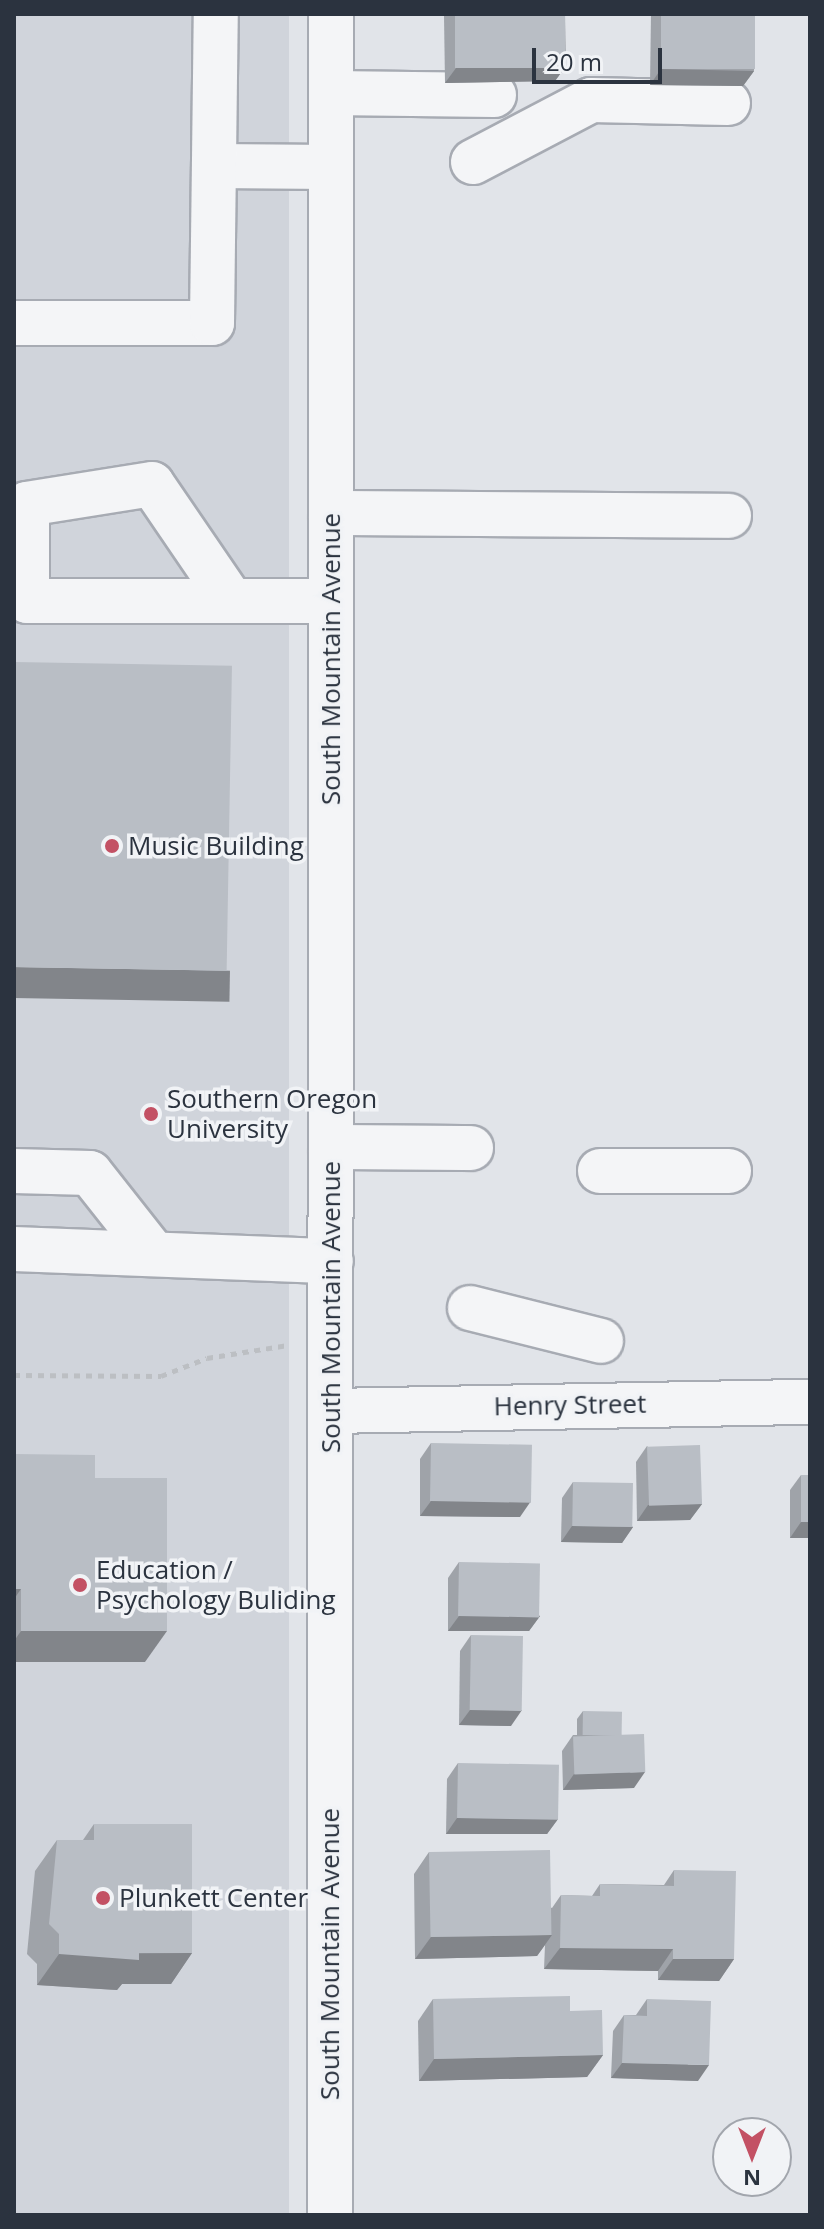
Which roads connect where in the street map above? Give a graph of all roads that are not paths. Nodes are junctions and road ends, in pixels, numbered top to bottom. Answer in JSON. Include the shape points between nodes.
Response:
{"nodes":[{"id":1,"x":216,"y":14,"type":"edge"},
{"id":2,"x":331,"y":14,"type":"edge"},
{"id":3,"x":331,"y":93,"type":"junction"},
{"id":4,"x":494,"y":95,"type":"dead end"},
{"id":5,"x":728,"y":103,"type":"dead end"},
{"id":6,"x":473,"y":162,"type":"dead end"},
{"id":7,"x":215,"y":166,"type":"junction"},
{"id":8,"x":331,"y":167,"type":"junction"},
{"id":9,"x":14,"y":323,"type":"edge"},
{"id":10,"x":331,"y":513,"type":"junction"},
{"id":11,"x":729,"y":516,"type":"dead end"},
{"id":12,"x":231,"y":600,"type":"junction"},
{"id":13,"x":331,"y":601,"type":"junction"},
{"id":14,"x":331,"y":1147,"type":"junction"},
{"id":15,"x":471,"y":1148,"type":"dead end"},
{"id":16,"x":14,"y":1171,"type":"edge"},
{"id":17,"x":600,"y":1171,"type":"dead end"},
{"id":18,"x":729,"y":1171,"type":"dead end"},
{"id":19,"x":14,"y":1249,"type":"edge"},
{"id":20,"x":150,"y":1249,"type":"junction"},
{"id":21,"x":331,"y":1261,"type":"junction"},
{"id":22,"x":470,"y":1308,"type":"dead end"},
{"id":23,"x":601,"y":1341,"type":"dead end"},
{"id":24,"x":810,"y":1402,"type":"edge"},
{"id":25,"x":331,"y":1411,"type":"junction"},
{"id":26,"x":330,"y":2215,"type":"edge"}],
"edges":[{"from":1,"to":7,"type":"street"},
{"from":2,"to":3,"type":"street","name":"South Mountain Avenue"},
{"from":3,"to":4,"type":"street"},
{"from":3,"to":8,"type":"street","name":"South Mountain Avenue"},
{"from":5,"to":6,"type":"street","via":[[591,100]]},
{"from":7,"to":8,"type":"street"},
{"from":7,"to":9,"type":"street","via":[[212,323]]},
{"from":8,"to":10,"type":"street","name":"South Mountain Avenue"},
{"from":10,"to":11,"type":"street"},
{"from":10,"to":13,"type":"street","name":"South Mountain Avenue"},
{"from":12,"to":12,"type":"street","via":[[152,484],[27,504],[27,601]]},
{"from":12,"to":13,"type":"street"},
{"from":13,"to":14,"type":"street","name":"South Mountain Avenue"},
{"from":14,"to":15,"type":"street"},
{"from":14,"to":21,"type":"street","name":"South Mountain Avenue"},
{"from":16,"to":20,"type":"street","via":[[90,1173]]},
{"from":17,"to":18,"type":"street"},
{"from":19,"to":20,"type":"street"},
{"from":20,"to":21,"type":"street"},
{"from":21,"to":25,"type":"street","name":"South Mountain Avenue"},
{"from":22,"to":23,"type":"street"},
{"from":24,"to":25,"type":"street","name":"Henry Street"},
{"from":25,"to":26,"type":"street","name":"South Mountain Avenue"}]}
